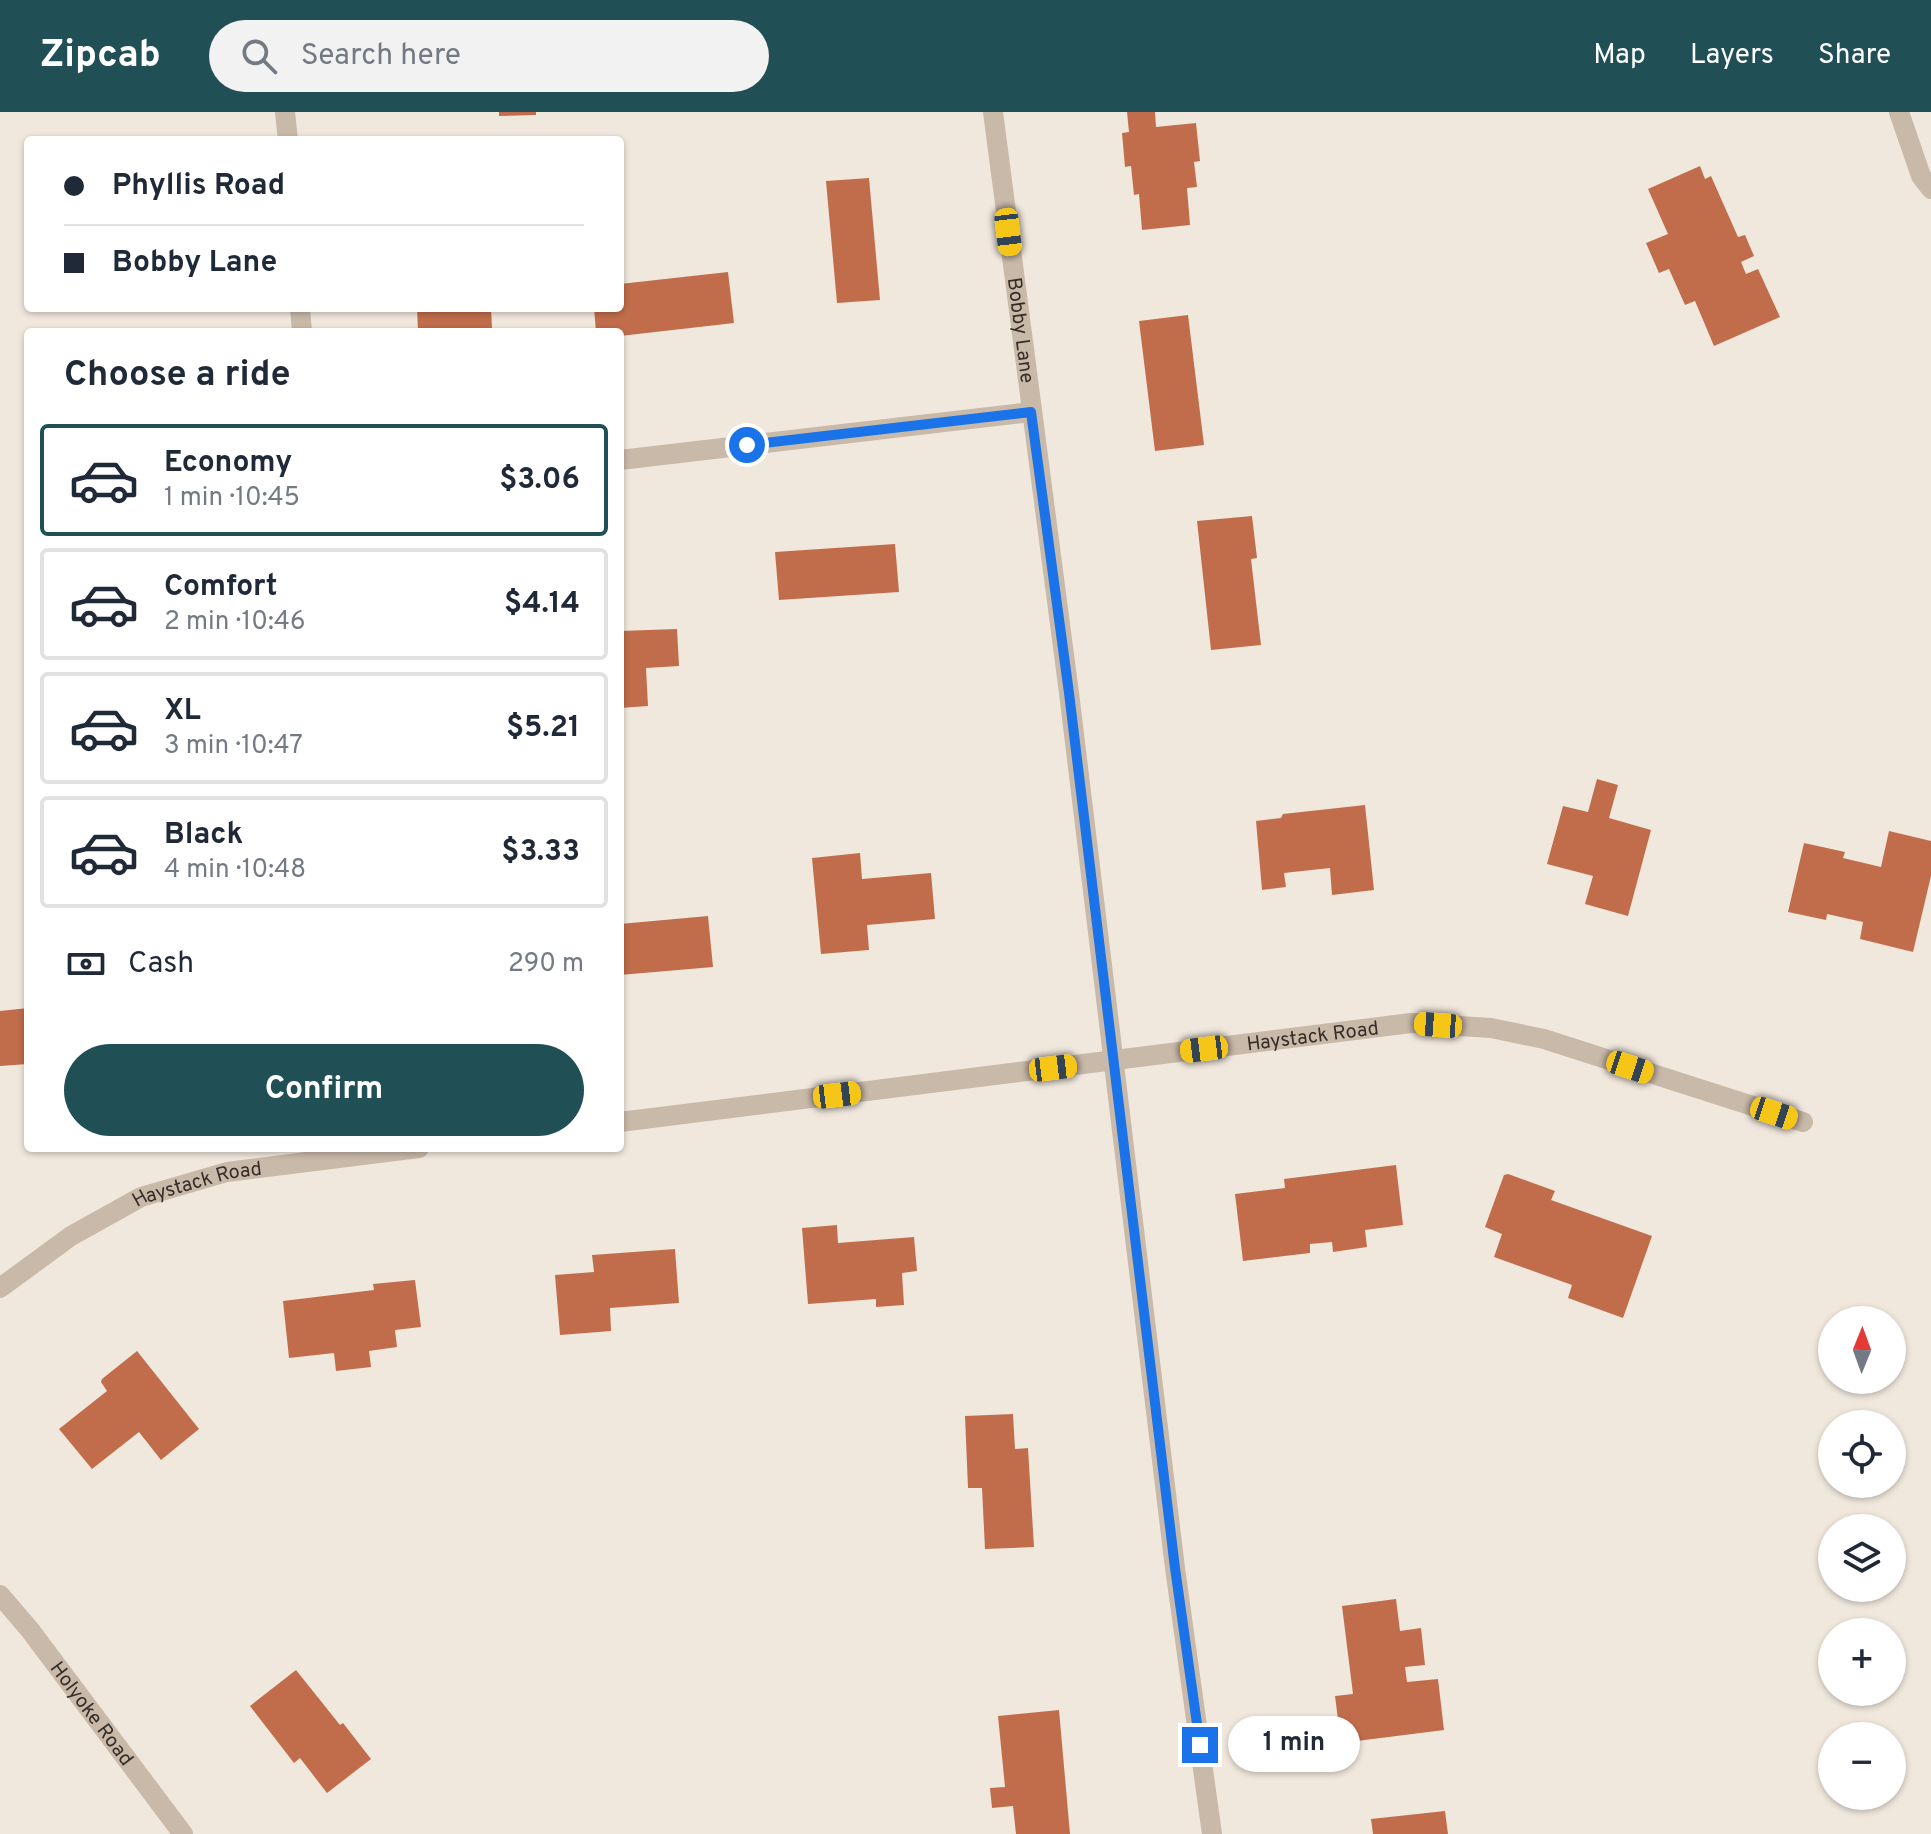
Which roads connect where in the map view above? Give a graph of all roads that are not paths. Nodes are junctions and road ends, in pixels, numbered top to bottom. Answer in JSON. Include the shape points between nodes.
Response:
{"nodes":[{"id":1,"x":285,"y":112,"type":"edge"},
{"id":2,"x":993,"y":112,"type":"edge"},
{"id":3,"x":1899,"y":112,"type":"edge"},
{"id":4,"x":288,"y":136,"type":"edge"},
{"id":5,"x":1931,"y":189,"type":"edge"},
{"id":6,"x":1031,"y":412,"type":"junction"},
{"id":7,"x":624,"y":460,"type":"edge"},
{"id":8,"x":1115,"y":1060,"type":"junction"},
{"id":9,"x":624,"y":1121,"type":"edge"},
{"id":10,"x":1803,"y":1122,"type":"dead end"},
{"id":11,"x":387,"y":1152,"type":"edge"},
{"id":12,"x":0,"y":1288,"type":"edge"},
{"id":13,"x":0,"y":1595,"type":"edge"},
{"id":14,"x":183,"y":1834,"type":"edge"},
{"id":15,"x":1212,"y":1834,"type":"edge"}],
"edges":[{"from":1,"to":4,"type":"street"},
{"from":2,"to":6,"type":"street","name":"Bobby Lane"},
{"from":3,"to":5,"type":"street","via":[[1921,176]]},
{"from":6,"to":7,"type":"street"},
{"from":6,"to":8,"type":"street","name":"Bobby Lane"},
{"from":8,"to":9,"type":"street","name":"Haystack Road"},
{"from":8,"to":10,"type":"street","name":"Haystack Road","via":[[1411,1023],[1491,1028],[1544,1039]]},
{"from":8,"to":15,"type":"street","name":"Bobby Lane"},
{"from":11,"to":12,"type":"street","name":"Haystack Road","via":[[227,1172],[141,1197],[71,1236]]},
{"from":13,"to":14,"type":"street","name":"Holyoke Road"}]}
